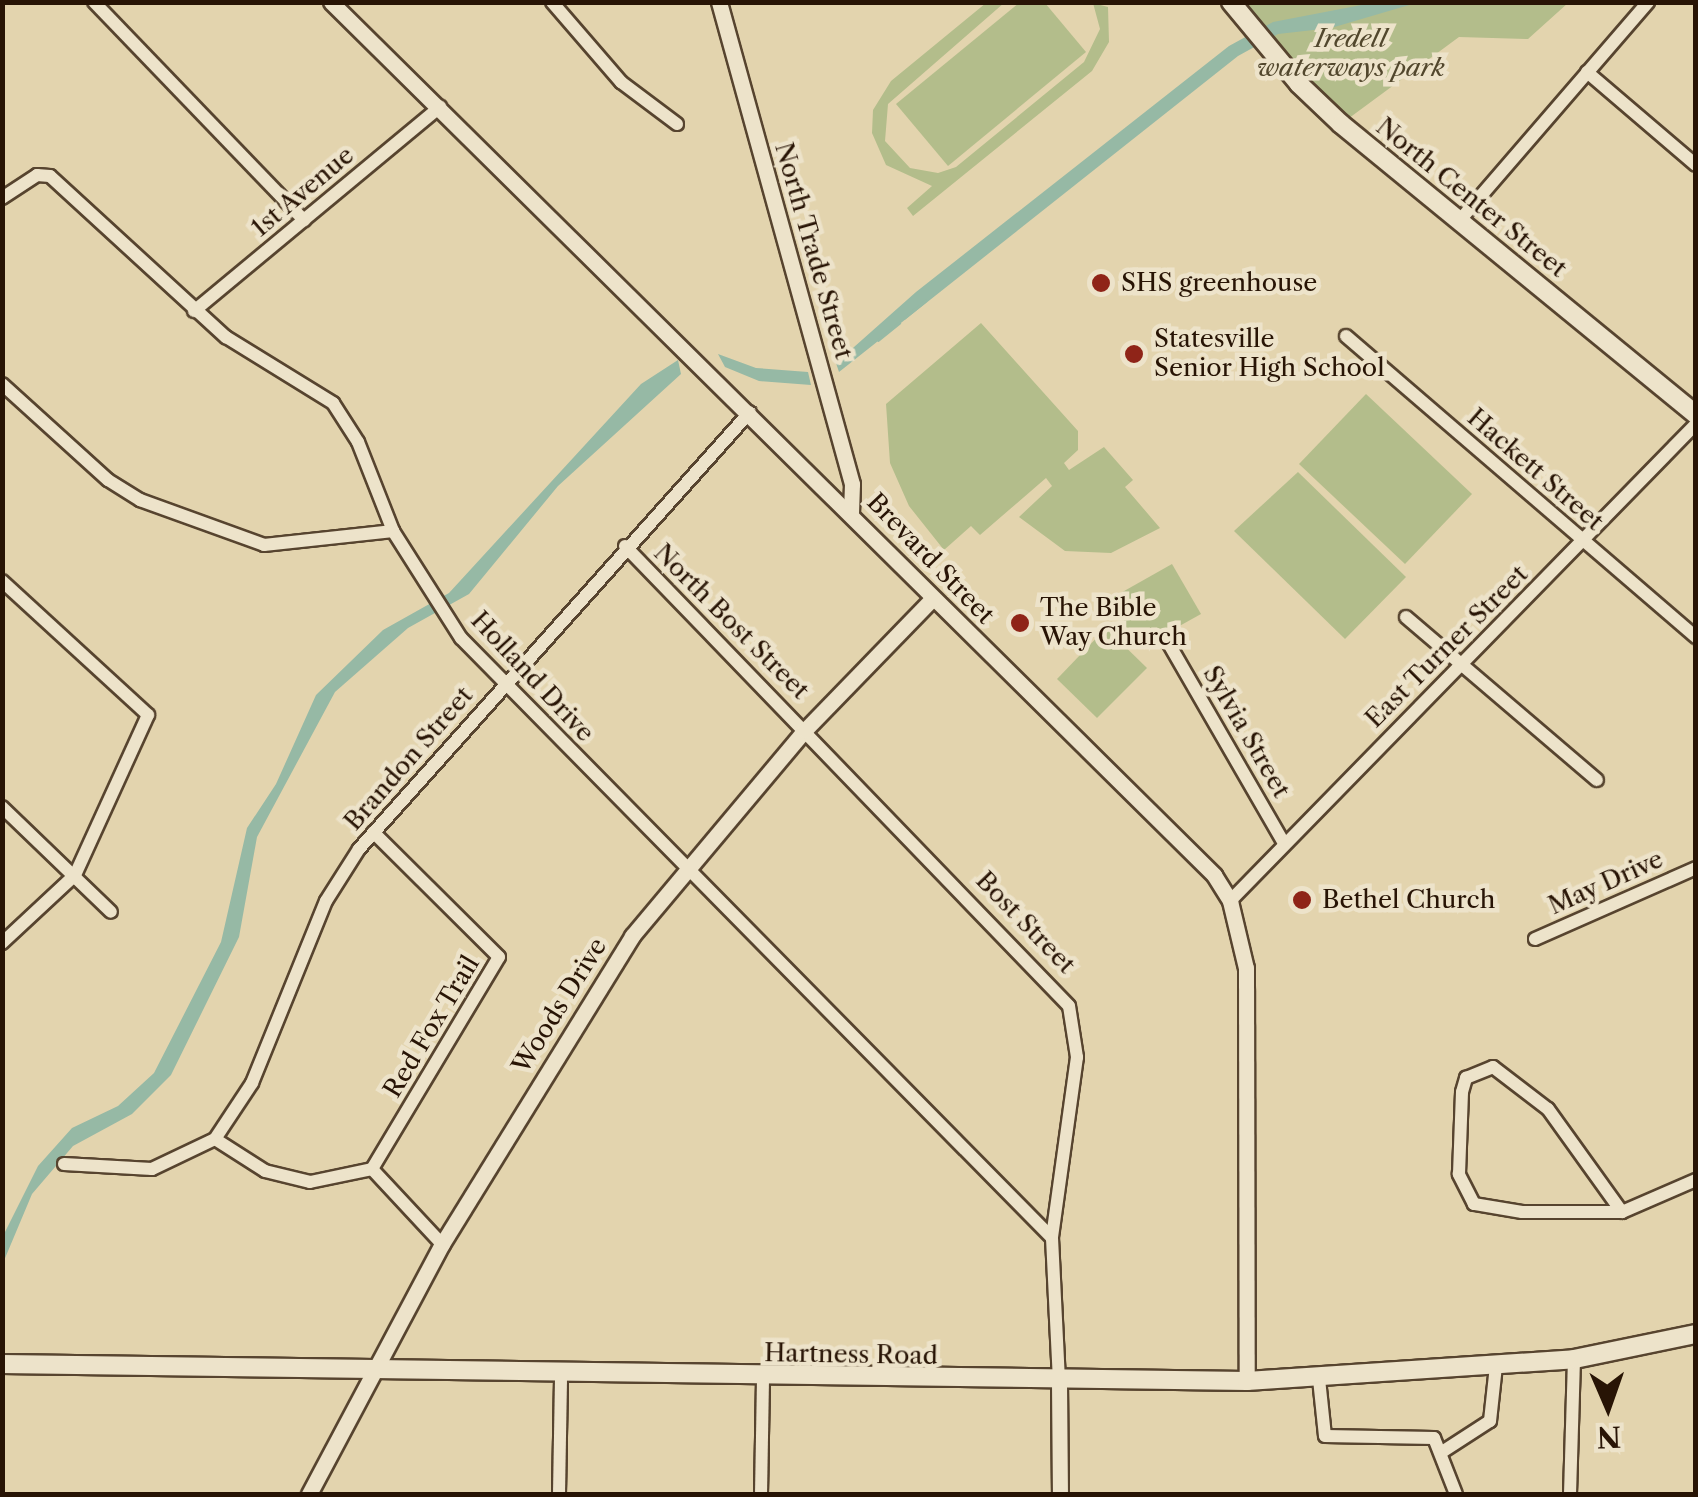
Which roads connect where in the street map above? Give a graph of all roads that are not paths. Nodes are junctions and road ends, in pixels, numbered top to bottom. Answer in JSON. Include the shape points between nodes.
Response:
{"nodes":[{"id":1,"x":94,"y":2,"type":"edge"},
{"id":2,"x":331,"y":2,"type":"edge"},
{"id":3,"x":552,"y":2,"type":"edge"},
{"id":4,"x":718,"y":2,"type":"edge"},
{"id":5,"x":1232,"y":2,"type":"edge"},
{"id":6,"x":1648,"y":2,"type":"edge"},
{"id":7,"x":1587,"y":72,"type":"junction"},
{"id":8,"x":440,"y":107,"type":"junction"},
{"id":9,"x":676,"y":124,"type":"dead end"},
{"id":10,"x":1696,"y":164,"type":"edge"},
{"id":11,"x":2,"y":198,"type":"edge"},
{"id":12,"x":304,"y":220,"type":"junction"},
{"id":13,"x":1460,"y":220,"type":"junction"},
{"id":14,"x":194,"y":311,"type":"junction"},
{"id":15,"x":1346,"y":336,"type":"dead end"},
{"id":16,"x":2,"y":384,"type":"edge"},
{"id":17,"x":750,"y":412,"type":"junction"},
{"id":18,"x":1696,"y":415,"type":"edge"},
{"id":19,"x":1696,"y":424,"type":"edge"},
{"id":20,"x":851,"y":513,"type":"junction"},
{"id":21,"x":392,"y":531,"type":"junction"},
{"id":22,"x":1582,"y":542,"type":"junction"},
{"id":23,"x":624,"y":546,"type":"junction"},
{"id":24,"x":2,"y":581,"type":"edge"},
{"id":25,"x":932,"y":600,"type":"junction"},
{"id":26,"x":1406,"y":618,"type":"dead end"},
{"id":27,"x":1696,"y":637,"type":"edge"},
{"id":28,"x":1169,"y":644,"type":"dead end"},
{"id":29,"x":1461,"y":667,"type":"junction"},
{"id":30,"x":503,"y":686,"type":"junction"},
{"id":31,"x":806,"y":730,"type":"junction"},
{"id":32,"x":1597,"y":780,"type":"dead end"},
{"id":33,"x":2,"y":807,"type":"edge"},
{"id":34,"x":374,"y":832,"type":"junction"},
{"id":35,"x":1284,"y":843,"type":"junction"},
{"id":36,"x":687,"y":866,"type":"junction"},
{"id":37,"x":1696,"y":868,"type":"edge"},
{"id":38,"x":75,"y":875,"type":"junction"},
{"id":39,"x":1230,"y":901,"type":"junction"},
{"id":40,"x":111,"y":912,"type":"dead end"},
{"id":41,"x":1535,"y":939,"type":"dead end"},
{"id":42,"x":2,"y":943,"type":"edge"},
{"id":43,"x":215,"y":1139,"type":"junction"},
{"id":44,"x":64,"y":1164,"type":"dead end"},
{"id":45,"x":372,"y":1169,"type":"junction"},
{"id":46,"x":1696,"y":1180,"type":"edge"},
{"id":47,"x":1622,"y":1212,"type":"junction"},
{"id":48,"x":1052,"y":1238,"type":"junction"},
{"id":49,"x":442,"y":1244,"type":"junction"},
{"id":50,"x":1696,"y":1334,"type":"edge"},
{"id":51,"x":1574,"y":1358,"type":"junction"},
{"id":52,"x":2,"y":1364,"type":"edge"},
{"id":53,"x":1496,"y":1366,"type":"junction"},
{"id":54,"x":370,"y":1374,"type":"junction"},
{"id":55,"x":562,"y":1376,"type":"junction"},
{"id":56,"x":762,"y":1378,"type":"junction"},
{"id":57,"x":1319,"y":1379,"type":"junction"},
{"id":58,"x":1247,"y":1381,"type":"junction"},
{"id":59,"x":1058,"y":1383,"type":"junction"},
{"id":60,"x":1442,"y":1452,"type":"junction"},
{"id":61,"x":309,"y":1494,"type":"edge"},
{"id":62,"x":559,"y":1494,"type":"edge"},
{"id":63,"x":761,"y":1494,"type":"edge"},
{"id":64,"x":1060,"y":1494,"type":"edge"},
{"id":65,"x":1456,"y":1494,"type":"edge"},
{"id":66,"x":1570,"y":1494,"type":"edge"}],
"edges":[{"from":1,"to":12,"type":"street"},
{"from":2,"to":8,"type":"street","name":"Brevard Street"},
{"from":3,"to":9,"type":"street","via":[[621,82]]},
{"from":4,"to":20,"type":"street","name":"North Trade Street","via":[[852,484]]},
{"from":5,"to":13,"type":"main road","name":"North Center Street","via":[[1298,84]]},
{"from":6,"to":7,"type":"street"},
{"from":7,"to":10,"type":"street"},
{"from":7,"to":13,"type":"street"},
{"from":8,"to":12,"type":"street","name":"1st Avenue"},
{"from":8,"to":17,"type":"street","name":"Brevard Street"},
{"from":11,"to":14,"type":"street","name":"Holland Drive","via":[[37,175],[50,176]]},
{"from":12,"to":14,"type":"street","name":"1st Avenue"},
{"from":13,"to":18,"type":"main road","name":"North Center Street"},
{"from":14,"to":21,"type":"street","name":"Holland Drive","via":[[333,404],[358,442]]},
{"from":15,"to":22,"type":"street","name":"Hackett Street"},
{"from":16,"to":21,"type":"street","via":[[108,480],[158,507],[264,545]]},
{"from":17,"to":20,"type":"street","name":"Brevard Street"},
{"from":17,"to":23,"type":"street","name":"Brandon Street"},
{"from":19,"to":22,"type":"street","name":"East Turner Street"},
{"from":20,"to":25,"type":"street","name":"Brevard Street"},
{"from":21,"to":30,"type":"street","name":"Holland Drive","via":[[446,616]]},
{"from":22,"to":27,"type":"street","name":"Hackett Street"},
{"from":22,"to":29,"type":"street","name":"East Turner Street"},
{"from":23,"to":30,"type":"street","name":"Brandon Street"},
{"from":23,"to":31,"type":"street","name":"North Bost Street"},
{"from":24,"to":38,"type":"street","via":[[148,715]]},
{"from":25,"to":31,"type":"street","name":"Woods Drive"},
{"from":25,"to":39,"type":"street","name":"Brevard Street","via":[[1214,875]]},
{"from":26,"to":29,"type":"street"},
{"from":28,"to":35,"type":"street","name":"Sylvia Street"},
{"from":29,"to":32,"type":"street"},
{"from":29,"to":35,"type":"street","name":"East Turner Street"},
{"from":30,"to":34,"type":"street","name":"Brandon Street"},
{"from":30,"to":36,"type":"street","name":"Holland Drive"},
{"from":31,"to":36,"type":"street","name":"Woods Drive"},
{"from":31,"to":48,"type":"street","name":"Bost Street","via":[[1069,1006],[1077,1057]]},
{"from":33,"to":38,"type":"street"},
{"from":34,"to":43,"type":"street","name":"Brandon Street","via":[[326,900],[252,1083]]},
{"from":34,"to":45,"type":"street","name":"Red Fox Trail","via":[[500,956]]},
{"from":35,"to":39,"type":"street","name":"East Turner Street"},
{"from":36,"to":48,"type":"street","name":"Holland Drive"},
{"from":36,"to":49,"type":"street","name":"Woods Drive","via":[[632,936]]},
{"from":37,"to":41,"type":"street","name":"May Drive"},
{"from":38,"to":40,"type":"street"},
{"from":38,"to":42,"type":"street"},
{"from":39,"to":58,"type":"street","name":"Brevard Street","via":[[1246,984]]},
{"from":43,"to":44,"type":"street","via":[[152,1169]]},
{"from":43,"to":45,"type":"street","via":[[265,1170],[310,1182]]},
{"from":45,"to":49,"type":"street"},
{"from":46,"to":47,"type":"street"},
{"from":47,"to":47,"type":"street","via":[[1548,1109],[1492,1067],[1466,1078],[1459,1174],[1474,1204],[1522,1212]]},
{"from":48,"to":59,"type":"street","name":"Bost Street"},
{"from":49,"to":54,"type":"street","name":"Woods Drive"},
{"from":50,"to":51,"type":"main road","name":"Hartness Road"},
{"from":51,"to":53,"type":"main road","name":"Hartness Road"},
{"from":51,"to":66,"type":"street"},
{"from":52,"to":54,"type":"main road","name":"Hartness Road"},
{"from":53,"to":57,"type":"main road","name":"Hartness Road"},
{"from":53,"to":60,"type":"street","via":[[1490,1422]]},
{"from":54,"to":55,"type":"main road","name":"Hartness Road"},
{"from":54,"to":61,"type":"street","name":"Woods Drive"},
{"from":55,"to":56,"type":"main road","name":"Hartness Road"},
{"from":55,"to":62,"type":"street"},
{"from":56,"to":59,"type":"main road","name":"Hartness Road"},
{"from":56,"to":63,"type":"street"},
{"from":57,"to":58,"type":"main road","name":"Hartness Road"},
{"from":57,"to":60,"type":"street","via":[[1320,1428],[1329,1439],[1428,1435]]},
{"from":58,"to":59,"type":"main road","name":"Hartness Road"},
{"from":59,"to":64,"type":"street"},
{"from":60,"to":65,"type":"street"}]}
